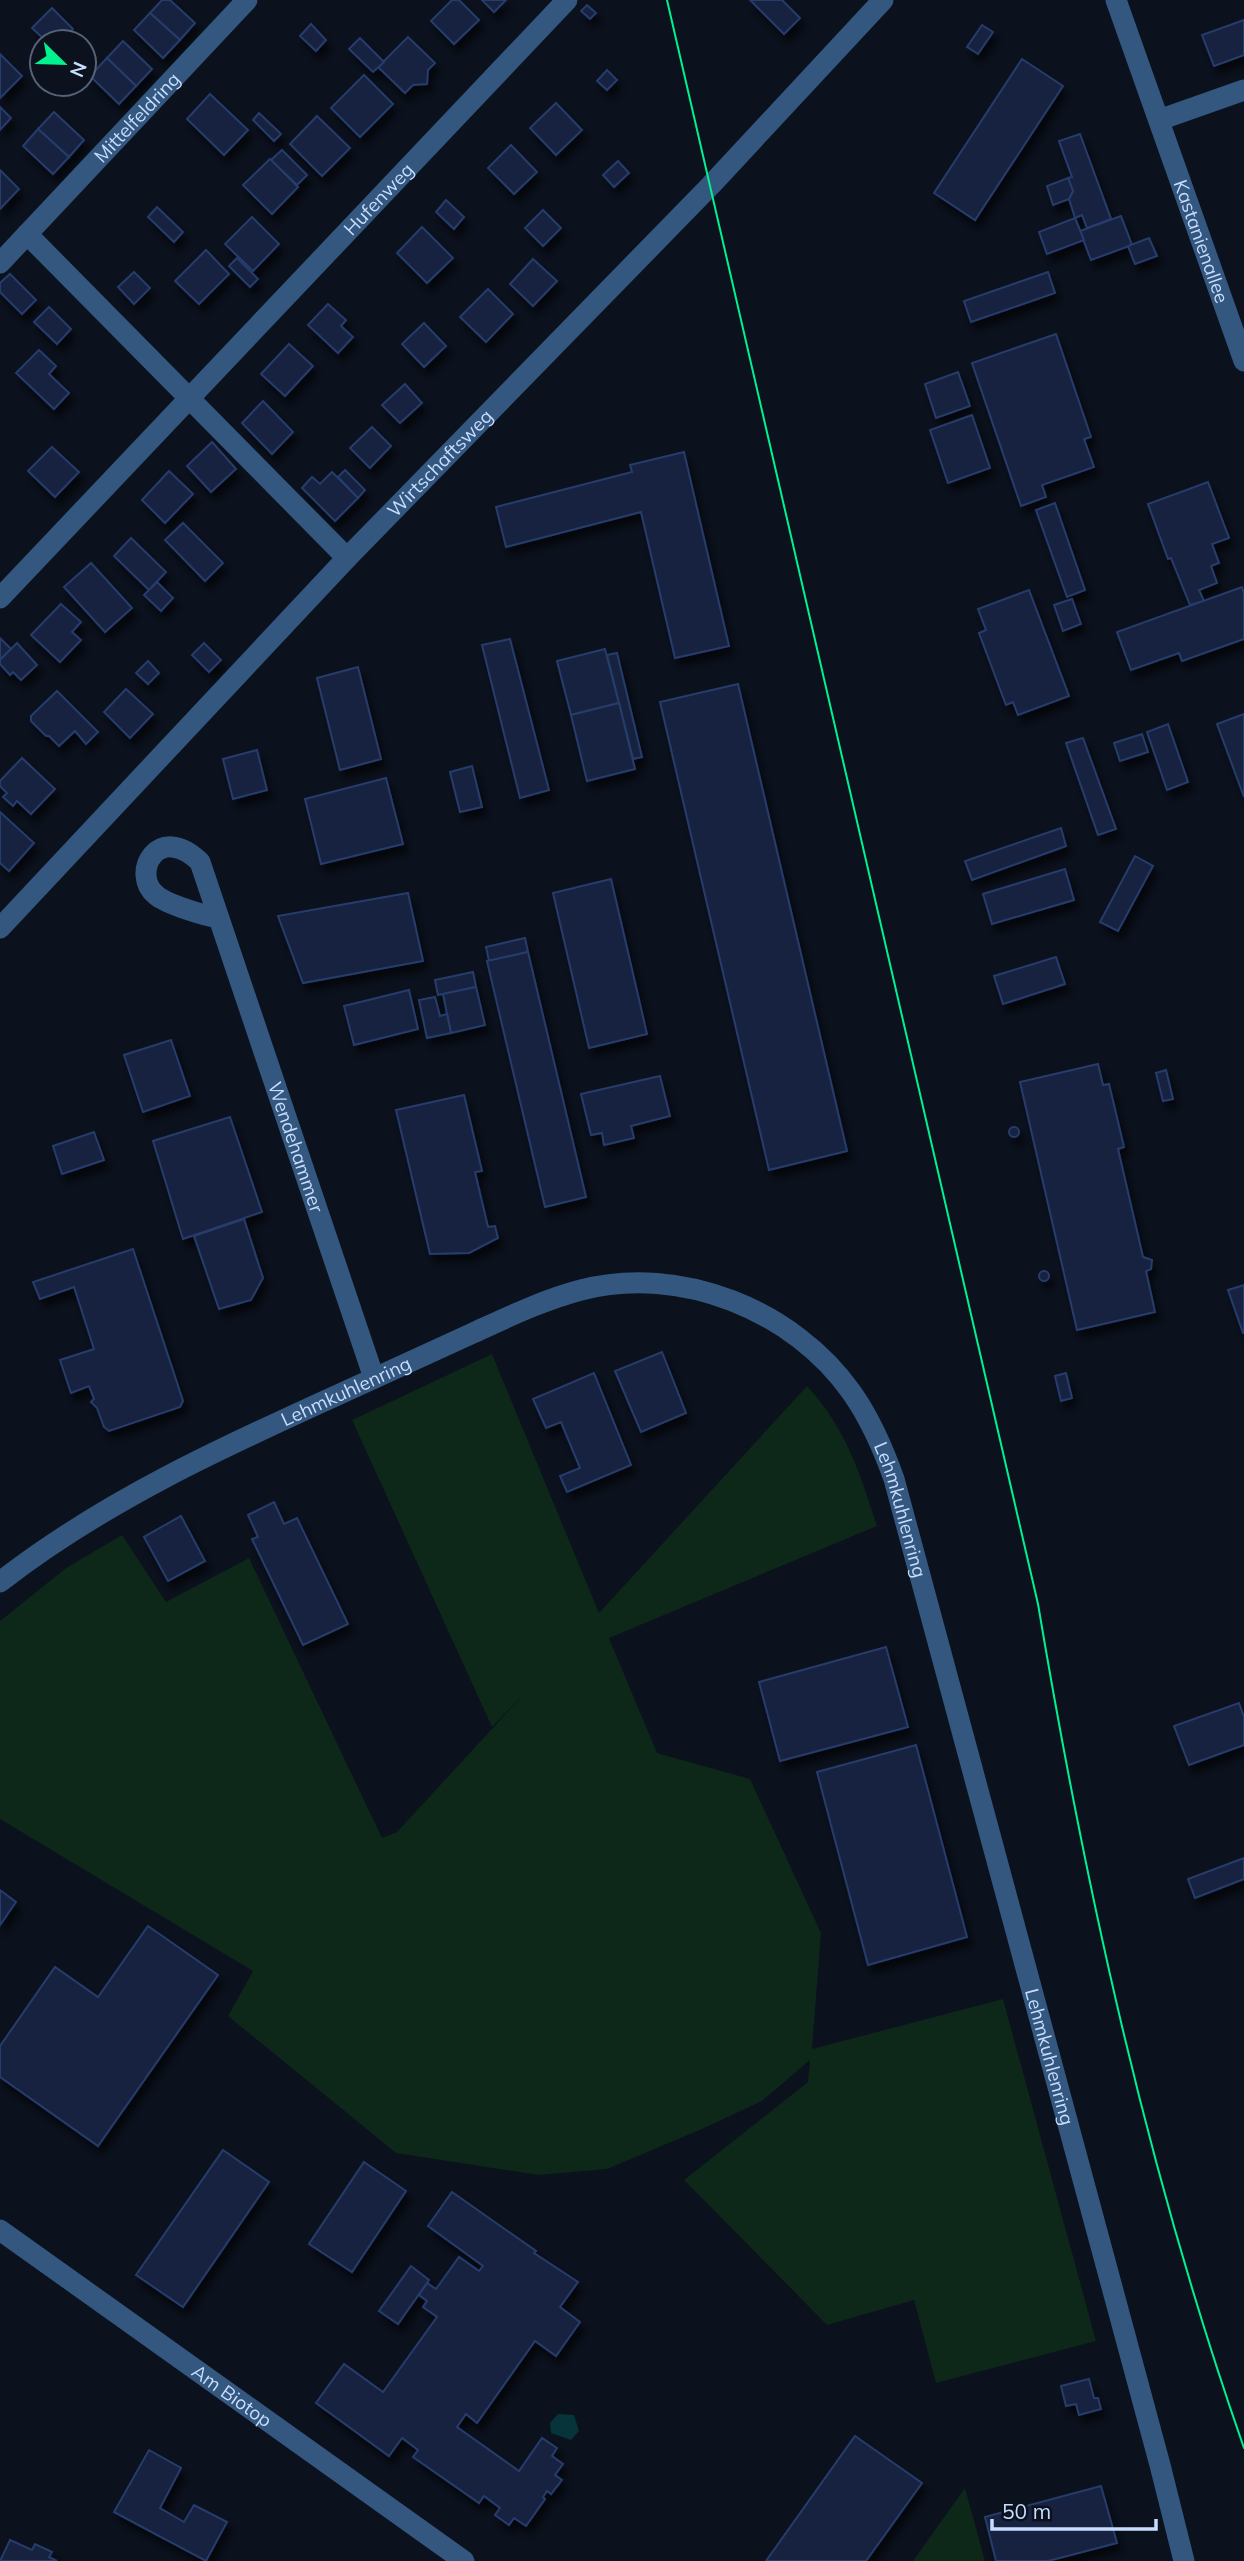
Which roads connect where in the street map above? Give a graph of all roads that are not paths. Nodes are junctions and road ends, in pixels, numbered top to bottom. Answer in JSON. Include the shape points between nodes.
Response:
{"nodes":[{"id":1,"x":247,"y":0,"type":"edge"},
{"id":2,"x":567,"y":0,"type":"edge"},
{"id":3,"x":883,"y":0,"type":"edge"},
{"id":4,"x":1116,"y":0,"type":"edge"},
{"id":5,"x":1244,"y":90,"type":"edge"},
{"id":6,"x":1159,"y":120,"type":"junction"},
{"id":7,"x":27,"y":234,"type":"junction"},
{"id":8,"x":0,"y":263,"type":"edge"},
{"id":9,"x":1244,"y":361,"type":"edge"},
{"id":10,"x":190,"y":399,"type":"junction"},
{"id":11,"x":346,"y":558,"type":"junction"},
{"id":12,"x":0,"y":598,"type":"edge"},
{"id":13,"x":219,"y":918,"type":"dead end"},
{"id":14,"x":0,"y":929,"type":"edge"},
{"id":15,"x":374,"y":1378,"type":"junction"},
{"id":16,"x":0,"y":1582,"type":"edge"},
{"id":17,"x":0,"y":2230,"type":"edge"},
{"id":18,"x":464,"y":2561,"type":"edge"},
{"id":19,"x":1184,"y":2561,"type":"edge"}],
"edges":[{"from":1,"to":7,"type":"street","name":"Mittelfeldring"},
{"from":2,"to":10,"type":"street","name":"Hufenweg"},
{"from":3,"to":11,"type":"street","name":"Wirtschaftsweg","via":[[711,185]]},
{"from":4,"to":6,"type":"street","name":"Kastanienallee"},
{"from":5,"to":6,"type":"street"},
{"from":6,"to":9,"type":"street","name":"Kastanienallee"},
{"from":7,"to":8,"type":"street","name":"Mittelfeldring"},
{"from":7,"to":10,"type":"street"},
{"from":10,"to":11,"type":"street"},
{"from":10,"to":12,"type":"street","name":"Hufenweg"},
{"from":11,"to":14,"type":"street","name":"Wirtschaftsweg"},
{"from":13,"to":15,"type":"street","name":"Wendehammer"},
{"from":15,"to":16,"type":"street","name":"Lehmkuhlenring","via":[[139,1490],[69,1532]]},
{"from":15,"to":19,"type":"street","name":"Lehmkuhlenring","via":[[557,1297],[583,1289],[651,1284],[710,1294],[766,1315],[813,1350],[852,1392],[871,1423],[894,1479]]},
{"from":17,"to":18,"type":"street","name":"Am Biotop"}]}
